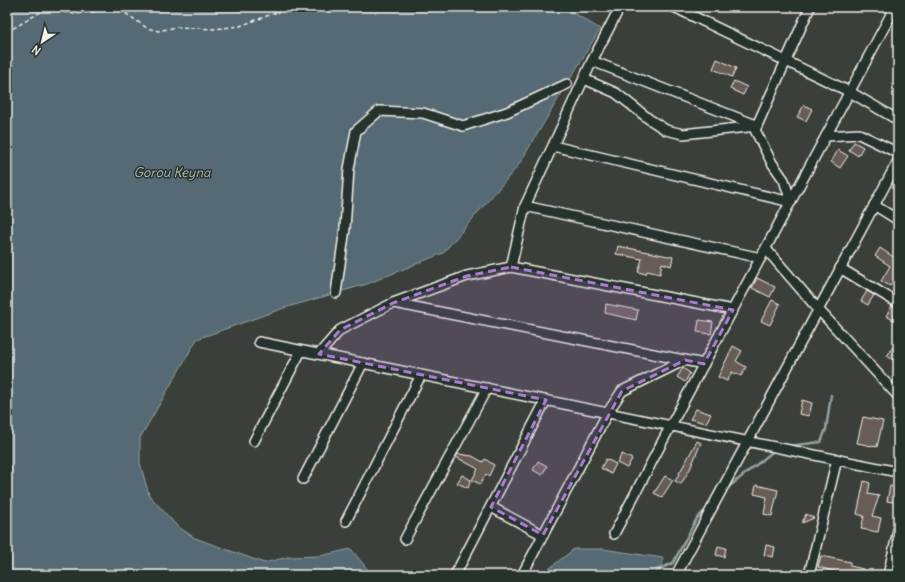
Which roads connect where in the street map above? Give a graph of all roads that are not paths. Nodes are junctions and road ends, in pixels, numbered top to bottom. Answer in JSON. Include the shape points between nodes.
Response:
{"nodes":[{"id":1,"x":620,"y":7,"type":"edge"},
{"id":2,"x":674,"y":7,"type":"edge"},
{"id":3,"x":810,"y":7,"type":"edge"},
{"id":4,"x":895,"y":7,"type":"edge"},
{"id":5,"x":592,"y":61,"type":"junction"},
{"id":6,"x":786,"y":61,"type":"junction"},
{"id":7,"x":584,"y":79,"type":"junction"},
{"id":8,"x":567,"y":84,"type":"dead end"},
{"id":9,"x":850,"y":92,"type":"junction"},
{"id":10,"x":898,"y":120,"type":"edge"},
{"id":11,"x":757,"y":126,"type":"junction"},
{"id":12,"x":826,"y":136,"type":"junction"},
{"id":13,"x":553,"y":146,"type":"junction"},
{"id":14,"x":898,"y":153,"type":"edge"},
{"id":15,"x":898,"y":161,"type":"edge"},
{"id":16,"x":791,"y":202,"type":"junction"},
{"id":17,"x":874,"y":205,"type":"junction"},
{"id":18,"x":525,"y":206,"type":"junction"},
{"id":19,"x":898,"y":220,"type":"edge"},
{"id":20,"x":766,"y":249,"type":"junction"},
{"id":21,"x":761,"y":258,"type":"junction"},
{"id":22,"x":511,"y":267,"type":"junction"},
{"id":23,"x":840,"y":268,"type":"junction"},
{"id":24,"x":336,"y":293,"type":"dead end"},
{"id":25,"x":393,"y":302,"type":"junction"},
{"id":26,"x":898,"y":303,"type":"edge"},
{"id":27,"x":818,"y":309,"type":"junction"},
{"id":28,"x":733,"y":310,"type":"junction"},
{"id":29,"x":259,"y":342,"type":"dead end"},
{"id":30,"x":301,"y":351,"type":"junction"},
{"id":31,"x":319,"y":354,"type":"junction"},
{"id":32,"x":684,"y":360,"type":"junction"},
{"id":33,"x":363,"y":363,"type":"junction"},
{"id":34,"x":704,"y":364,"type":"junction"},
{"id":35,"x":422,"y":375,"type":"junction"},
{"id":36,"x":487,"y":388,"type":"junction"},
{"id":37,"x":898,"y":396,"type":"edge"},
{"id":38,"x":546,"y":400,"type":"junction"},
{"id":39,"x":608,"y":412,"type":"junction"},
{"id":40,"x":671,"y":424,"type":"junction"},
{"id":41,"x":748,"y":440,"type":"junction"},
{"id":42,"x":254,"y":441,"type":"dead end"},
{"id":43,"x":837,"y":459,"type":"junction"},
{"id":44,"x":898,"y":472,"type":"edge"},
{"id":45,"x":303,"y":480,"type":"dead end"},
{"id":46,"x":490,"y":507,"type":"junction"},
{"id":47,"x":346,"y":521,"type":"dead end"},
{"id":48,"x":898,"y":530,"type":"edge"},
{"id":49,"x":614,"y":534,"type":"dead end"},
{"id":50,"x":543,"y":535,"type":"junction"},
{"id":51,"x":405,"y":539,"type":"dead end"},
{"id":52,"x":455,"y":575,"type":"edge"},
{"id":53,"x":522,"y":575,"type":"edge"},
{"id":54,"x":676,"y":575,"type":"edge"},
{"id":55,"x":809,"y":575,"type":"edge"},
{"id":56,"x":888,"y":575,"type":"edge"}],
"edges":[{"from":1,"to":5,"type":"street"},
{"from":2,"to":6,"type":"street"},
{"from":3,"to":6,"type":"street"},
{"from":4,"to":9,"type":"street"},
{"from":5,"to":7,"type":"street"},
{"from":5,"to":11,"type":"street"},
{"from":6,"to":9,"type":"street"},
{"from":6,"to":11,"type":"street"},
{"from":7,"to":11,"type":"street","via":[[616,93],[666,130],[682,134]]},
{"from":7,"to":13,"type":"street"},
{"from":8,"to":24,"type":"street","via":[[507,112],[463,126],[423,113],[379,111],[356,131],[349,169],[345,228]]},
{"from":9,"to":10,"type":"street"},
{"from":9,"to":12,"type":"street"},
{"from":11,"to":16,"type":"street","via":[[755,130],[784,180]]},
{"from":12,"to":14,"type":"street","via":[[859,134]]},
{"from":12,"to":16,"type":"street"},
{"from":13,"to":16,"type":"street"},
{"from":13,"to":18,"type":"street"},
{"from":15,"to":17,"type":"street"},
{"from":16,"to":20,"type":"street"},
{"from":17,"to":19,"type":"street"},
{"from":17,"to":23,"type":"street"},
{"from":18,"to":21,"type":"street"},
{"from":18,"to":22,"type":"street"},
{"from":20,"to":21,"type":"street"},
{"from":20,"to":27,"type":"street"},
{"from":21,"to":28,"type":"street"},
{"from":22,"to":25,"type":"street","via":[[467,276]]},
{"from":22,"to":28,"type":"street"},
{"from":23,"to":26,"type":"street"},
{"from":23,"to":27,"type":"street"},
{"from":25,"to":31,"type":"street","via":[[340,330]]},
{"from":25,"to":32,"type":"street"},
{"from":27,"to":37,"type":"street"},
{"from":27,"to":41,"type":"street"},
{"from":28,"to":34,"type":"street"},
{"from":29,"to":30,"type":"street"},
{"from":30,"to":31,"type":"street"},
{"from":30,"to":42,"type":"street"},
{"from":31,"to":33,"type":"street"},
{"from":32,"to":34,"type":"street"},
{"from":32,"to":39,"type":"street","via":[[622,391]]},
{"from":33,"to":35,"type":"street"},
{"from":33,"to":45,"type":"street"},
{"from":34,"to":40,"type":"street"},
{"from":35,"to":36,"type":"street"},
{"from":35,"to":47,"type":"street"},
{"from":36,"to":38,"type":"street"},
{"from":36,"to":51,"type":"street"},
{"from":38,"to":39,"type":"street"},
{"from":38,"to":46,"type":"street"},
{"from":39,"to":40,"type":"street"},
{"from":39,"to":50,"type":"street"},
{"from":40,"to":41,"type":"street"},
{"from":40,"to":49,"type":"street"},
{"from":41,"to":43,"type":"street"},
{"from":41,"to":54,"type":"street"},
{"from":43,"to":44,"type":"street"},
{"from":43,"to":55,"type":"street"},
{"from":46,"to":50,"type":"street"},
{"from":46,"to":52,"type":"street"},
{"from":48,"to":56,"type":"street"},
{"from":50,"to":53,"type":"street"}]}
